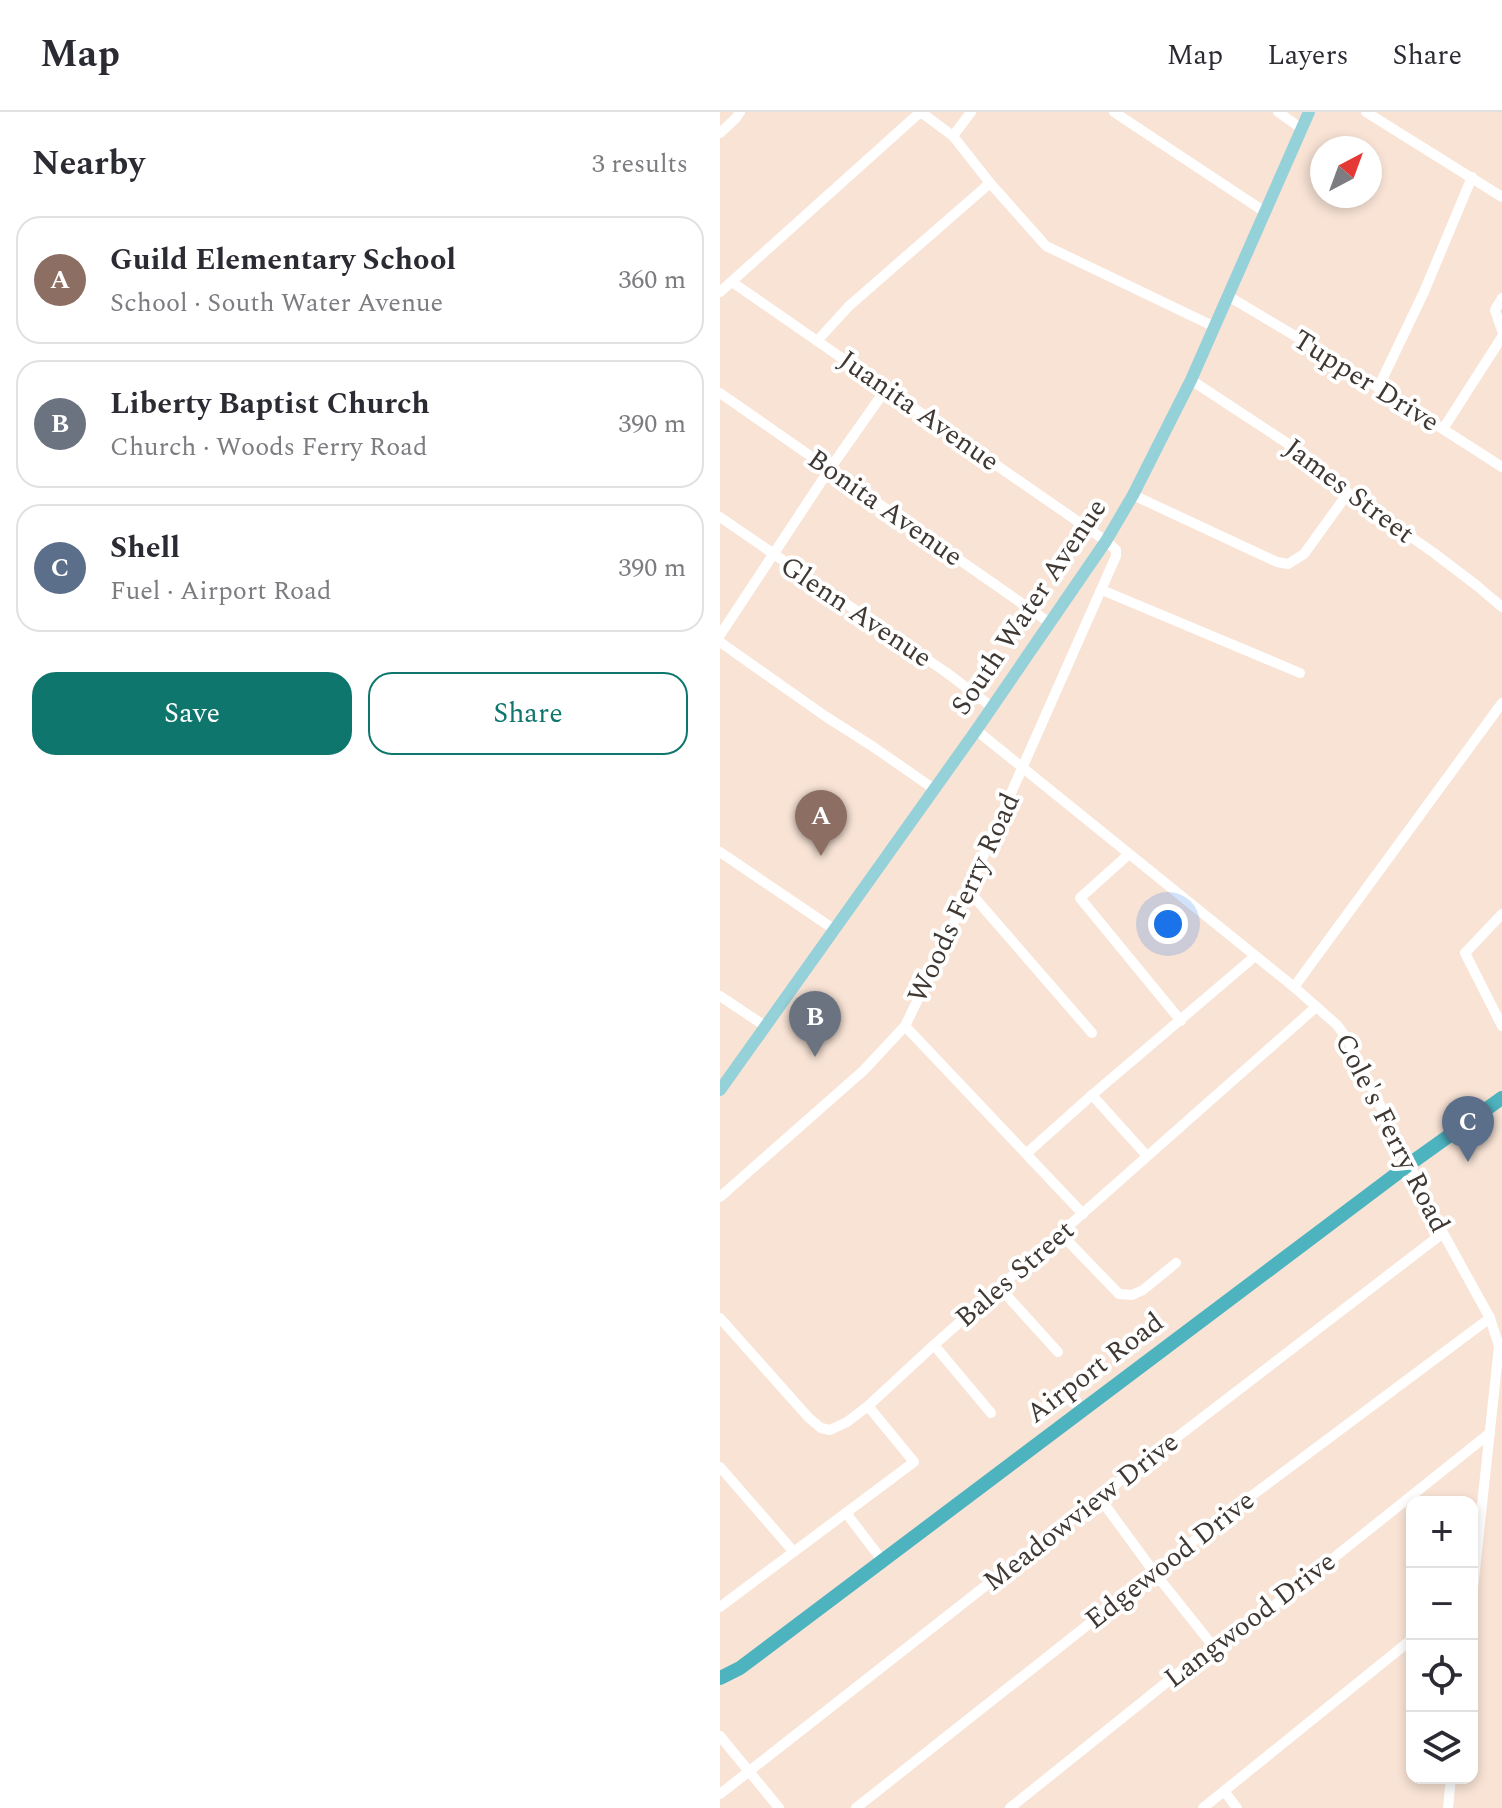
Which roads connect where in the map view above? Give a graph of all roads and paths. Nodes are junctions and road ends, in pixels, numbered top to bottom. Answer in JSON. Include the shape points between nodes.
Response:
{"nodes":[{"id":1,"x":725,"y":112,"type":"edge"},
{"id":2,"x":971,"y":112,"type":"edge"},
{"id":3,"x":1114,"y":112,"type":"edge"},
{"id":4,"x":1278,"y":112,"type":"edge"},
{"id":5,"x":1309,"y":112,"type":"edge"},
{"id":6,"x":1366,"y":112,"type":"edge"},
{"id":7,"x":738,"y":115,"type":"edge"},
{"id":8,"x":1302,"y":129,"type":"junction"},
{"id":9,"x":720,"y":133,"type":"edge"},
{"id":10,"x":953,"y":136,"type":"junction"},
{"id":11,"x":1472,"y":177,"type":"junction"},
{"id":12,"x":990,"y":183,"type":"junction"},
{"id":13,"x":1502,"y":197,"type":"edge"},
{"id":14,"x":1265,"y":212,"type":"junction"},
{"id":15,"x":732,"y":282,"type":"junction"},
{"id":16,"x":720,"y":292,"type":"edge"},
{"id":17,"x":1228,"y":296,"type":"junction"},
{"id":18,"x":1502,"y":298,"type":"edge"},
{"id":19,"x":1215,"y":327,"type":"junction"},
{"id":20,"x":1502,"y":331,"type":"edge"},
{"id":21,"x":1502,"y":337,"type":"edge"},
{"id":22,"x":817,"y":341,"type":"junction"},
{"id":23,"x":1191,"y":380,"type":"junction"},
{"id":24,"x":1378,"y":388,"type":"junction"},
{"id":25,"x":886,"y":389,"type":"junction"},
{"id":26,"x":720,"y":393,"type":"edge"},
{"id":27,"x":1443,"y":429,"type":"junction"},
{"id":28,"x":1502,"y":467,"type":"edge"},
{"id":29,"x":829,"y":470,"type":"junction"},
{"id":30,"x":1348,"y":493,"type":"junction"},
{"id":31,"x":1133,"y":495,"type":"junction"},
{"id":32,"x":720,"y":517,"type":"edge"},
{"id":33,"x":1106,"y":541,"type":"junction"},
{"id":34,"x":774,"y":556,"type":"junction"},
{"id":35,"x":1102,"y":590,"type":"junction"},
{"id":36,"x":1502,"y":607,"type":"edge"},
{"id":37,"x":1050,"y":623,"type":"junction"},
{"id":38,"x":720,"y":635,"type":"edge"},
{"id":39,"x":720,"y":642,"type":"edge"},
{"id":40,"x":1300,"y":673,"type":"dead end"},
{"id":41,"x":1502,"y":703,"type":"edge"},
{"id":42,"x":992,"y":707,"type":"junction"},
{"id":43,"x":976,"y":730,"type":"junction"},
{"id":44,"x":1023,"y":769,"type":"junction"},
{"id":45,"x":934,"y":789,"type":"junction"},
{"id":46,"x":720,"y":852,"type":"edge"},
{"id":47,"x":1129,"y":854,"type":"junction"},
{"id":48,"x":968,"y":890,"type":"junction"},
{"id":49,"x":1502,"y":914,"type":"edge"},
{"id":50,"x":835,"y":930,"type":"junction"},
{"id":51,"x":1254,"y":957,"type":"junction"},
{"id":52,"x":1294,"y":987,"type":"junction"},
{"id":53,"x":720,"y":996,"type":"edge"},
{"id":54,"x":1316,"y":1007,"type":"junction"},
{"id":55,"x":1181,"y":1021,"type":"junction"},
{"id":56,"x":765,"y":1026,"type":"junction"},
{"id":57,"x":905,"y":1026,"type":"junction"},
{"id":58,"x":1502,"y":1026,"type":"edge"},
{"id":59,"x":1092,"y":1033,"type":"dead end"},
{"id":60,"x":720,"y":1090,"type":"edge"},
{"id":61,"x":1092,"y":1095,"type":"junction"},
{"id":62,"x":1502,"y":1098,"type":"edge"},
{"id":63,"x":1027,"y":1153,"type":"junction"},
{"id":64,"x":1147,"y":1156,"type":"junction"},
{"id":65,"x":1411,"y":1163,"type":"junction"},
{"id":66,"x":720,"y":1197,"type":"edge"},
{"id":67,"x":1083,"y":1214,"type":"junction"},
{"id":68,"x":1060,"y":1233,"type":"junction"},
{"id":69,"x":1443,"y":1233,"type":"junction"},
{"id":70,"x":1176,"y":1263,"type":"dead end"},
{"id":71,"x":999,"y":1287,"type":"junction"},
{"id":72,"x":720,"y":1318,"type":"edge"},
{"id":73,"x":1490,"y":1318,"type":"junction"},
{"id":74,"x":934,"y":1345,"type":"junction"},
{"id":75,"x":1058,"y":1352,"type":"dead end"},
{"id":76,"x":868,"y":1406,"type":"junction"},
{"id":77,"x":991,"y":1413,"type":"dead end"},
{"id":78,"x":1490,"y":1433,"type":"junction"},
{"id":79,"x":720,"y":1467,"type":"edge"},
{"id":80,"x":1099,"y":1497,"type":"junction"},
{"id":81,"x":846,"y":1513,"type":"junction"},
{"id":82,"x":793,"y":1551,"type":"junction"},
{"id":83,"x":882,"y":1560,"type":"junction"},
{"id":84,"x":1475,"y":1568,"type":"edge"},
{"id":85,"x":1154,"y":1572,"type":"junction"},
{"id":86,"x":721,"y":1606,"type":"edge"},
{"id":87,"x":1411,"y":1640,"type":"edge"},
{"id":88,"x":1217,"y":1651,"type":"junction"},
{"id":89,"x":720,"y":1678,"type":"edge"},
{"id":90,"x":720,"y":1736,"type":"edge"},
{"id":91,"x":749,"y":1770,"type":"junction"},
{"id":92,"x":1450,"y":1784,"type":"edge"},
{"id":93,"x":1224,"y":1791,"type":"junction"},
{"id":94,"x":720,"y":1794,"type":"edge"},
{"id":95,"x":779,"y":1808,"type":"edge"},
{"id":96,"x":856,"y":1808,"type":"edge"},
{"id":97,"x":1010,"y":1808,"type":"edge"},
{"id":98,"x":1203,"y":1808,"type":"edge"},
{"id":99,"x":1237,"y":1808,"type":"edge"},
{"id":100,"x":1448,"y":1808,"type":"edge"}],
"edges":[{"from":1,"to":7,"type":"street"},
{"from":2,"to":10,"type":"street"},
{"from":3,"to":14,"type":"street"},
{"from":4,"to":8,"type":"street"},
{"from":5,"to":8,"type":"main road","name":"South Water Avenue"},
{"from":6,"to":11,"type":"street"},
{"from":7,"to":9,"type":"street"},
{"from":8,"to":14,"type":"main road","name":"South Water Avenue"},
{"from":10,"to":12,"type":"street"},
{"from":10,"to":15,"type":"street","via":[[922,113],[917,115]]},
{"from":11,"to":13,"type":"street"},
{"from":11,"to":24,"type":"street"},
{"from":12,"to":19,"type":"street","via":[[1046,246]]},
{"from":12,"to":22,"type":"street","via":[[849,306]]},
{"from":14,"to":17,"type":"main road","name":"South Water Avenue"},
{"from":15,"to":16,"type":"street"},
{"from":15,"to":22,"type":"street","name":"Juanita Avenue"},
{"from":17,"to":19,"type":"main road","name":"South Water Avenue"},
{"from":17,"to":24,"type":"street","name":"Tupper Drive"},
{"from":18,"to":20,"type":"street","via":[[1495,310]]},
{"from":19,"to":23,"type":"main road","name":"South Water Avenue"},
{"from":21,"to":27,"type":"street"},
{"from":22,"to":25,"type":"street","name":"Juanita Avenue"},
{"from":23,"to":30,"type":"street","name":"James Street","via":[[1308,457]]},
{"from":23,"to":31,"type":"main road","name":"South Water Avenue"},
{"from":24,"to":27,"type":"street","name":"Tupper Drive"},
{"from":25,"to":29,"type":"street"},
{"from":25,"to":33,"type":"street","name":"Juanita Avenue"},
{"from":26,"to":29,"type":"street","name":"Bonita Avenue"},
{"from":27,"to":28,"type":"street","name":"Tupper Drive"},
{"from":29,"to":34,"type":"street"},
{"from":29,"to":37,"type":"street","name":"Bonita Avenue"},
{"from":30,"to":31,"type":"street","via":[[1304,554],[1288,564]]},
{"from":30,"to":36,"type":"street","name":"James Street"},
{"from":31,"to":33,"type":"main road","name":"South Water Avenue"},
{"from":32,"to":34,"type":"street","name":"Glenn Avenue"},
{"from":33,"to":35,"type":"street","name":"Woods Ferry Road","via":[[1116,556]]},
{"from":33,"to":37,"type":"main road","name":"South Water Avenue"},
{"from":34,"to":38,"type":"street"},
{"from":34,"to":42,"type":"street","name":"Glenn Avenue"},
{"from":35,"to":40,"type":"street"},
{"from":35,"to":44,"type":"street","name":"Woods Ferry Road"},
{"from":37,"to":42,"type":"main road","name":"South Water Avenue"},
{"from":39,"to":45,"type":"street"},
{"from":41,"to":52,"type":"street"},
{"from":42,"to":43,"type":"main road","name":"South Water Avenue"},
{"from":43,"to":44,"type":"street","name":"Cole's Ferry Road"},
{"from":43,"to":45,"type":"main road","name":"South Water Avenue"},
{"from":44,"to":47,"type":"street","name":"Cole's Ferry Road"},
{"from":44,"to":48,"type":"street","name":"Woods Ferry Road"},
{"from":45,"to":50,"type":"main road","name":"South Water Avenue"},
{"from":46,"to":50,"type":"street"},
{"from":47,"to":51,"type":"street","name":"Cole's Ferry Road"},
{"from":47,"to":55,"type":"street","via":[[1080,898]]},
{"from":48,"to":57,"type":"street","name":"Woods Ferry Road"},
{"from":48,"to":59,"type":"street"},
{"from":49,"to":58,"type":"street","via":[[1465,953]]},
{"from":50,"to":56,"type":"main road","name":"South Water Avenue"},
{"from":51,"to":52,"type":"street","name":"Cole's Ferry Road"},
{"from":51,"to":55,"type":"street"},
{"from":52,"to":54,"type":"street","name":"Cole's Ferry Road"},
{"from":53,"to":56,"type":"street"},
{"from":54,"to":64,"type":"street","name":"Bales Street"},
{"from":54,"to":65,"type":"street","name":"Cole's Ferry Road","via":[[1348,1040]]},
{"from":55,"to":61,"type":"street"},
{"from":56,"to":60,"type":"main road","name":"South Water Avenue"},
{"from":57,"to":63,"type":"street"},
{"from":57,"to":66,"type":"street","name":"Woods Ferry Road","via":[[868,1067]]},
{"from":61,"to":63,"type":"street"},
{"from":61,"to":64,"type":"street"},
{"from":62,"to":65,"type":"highway","name":"Airport Road"},
{"from":63,"to":67,"type":"street"},
{"from":64,"to":67,"type":"street","name":"Bales Street"},
{"from":65,"to":69,"type":"street","name":"Cole's Ferry Road"},
{"from":65,"to":83,"type":"highway","name":"Airport Road"},
{"from":67,"to":68,"type":"street","name":"Bales Street"},
{"from":68,"to":70,"type":"street","via":[[1119,1294],[1143,1290]]},
{"from":68,"to":71,"type":"street","name":"Bales Street"},
{"from":69,"to":73,"type":"street","name":"Cole's Ferry Road"},
{"from":69,"to":80,"type":"street","name":"Meadowview Drive"},
{"from":71,"to":74,"type":"street","name":"Bales Street"},
{"from":71,"to":75,"type":"street"},
{"from":72,"to":76,"type":"street","name":"Bales Street","via":[[821,1428],[830,1430]]},
{"from":73,"to":78,"type":"street","name":"Cole's Ferry Road","via":[[1499,1346]]},
{"from":73,"to":85,"type":"street","name":"Edgewood Drive"},
{"from":74,"to":76,"type":"street","name":"Bales Street"},
{"from":74,"to":77,"type":"street"},
{"from":76,"to":81,"type":"street","via":[[914,1462]]},
{"from":78,"to":84,"type":"street","name":"Cole's Ferry Road"},
{"from":78,"to":88,"type":"street","name":"Langwood Drive"},
{"from":79,"to":82,"type":"street"},
{"from":80,"to":85,"type":"street"},
{"from":80,"to":91,"type":"street","name":"Meadowview Drive"},
{"from":81,"to":82,"type":"street"},
{"from":81,"to":83,"type":"street"},
{"from":82,"to":86,"type":"street"},
{"from":83,"to":89,"type":"highway","name":"Airport Road"},
{"from":85,"to":88,"type":"street"},
{"from":85,"to":96,"type":"street","name":"Edgewood Drive"},
{"from":87,"to":93,"type":"street"},
{"from":88,"to":97,"type":"street","name":"Langwood Drive","via":[[1182,1670]]},
{"from":90,"to":91,"type":"street"},
{"from":91,"to":94,"type":"street","name":"Meadowview Drive"},
{"from":91,"to":95,"type":"street"},
{"from":92,"to":100,"type":"street"},
{"from":93,"to":98,"type":"street"},
{"from":93,"to":99,"type":"street"}]}
